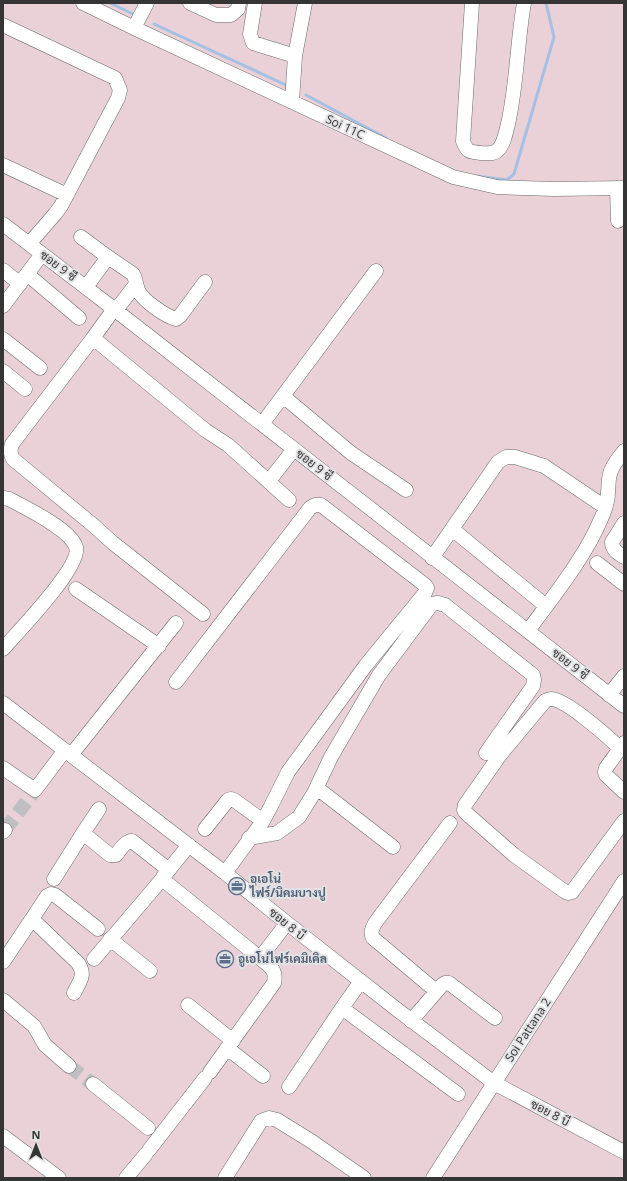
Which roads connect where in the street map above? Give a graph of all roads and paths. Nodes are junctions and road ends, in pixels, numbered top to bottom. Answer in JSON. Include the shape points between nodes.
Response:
{"nodes":[{"id":1,"x":83,"y":3,"type":"edge"},
{"id":2,"x":147,"y":3,"type":"edge"},
{"id":3,"x":190,"y":3,"type":"edge"},
{"id":4,"x":239,"y":3,"type":"edge"},
{"id":5,"x":255,"y":3,"type":"edge"},
{"id":6,"x":305,"y":3,"type":"edge"},
{"id":7,"x":472,"y":3,"type":"edge"},
{"id":8,"x":524,"y":3,"type":"edge"},
{"id":9,"x":3,"y":25,"type":"edge"},
{"id":10,"x":134,"y":28,"type":"junction"},
{"id":11,"x":295,"y":56,"type":"junction"},
{"id":12,"x":292,"y":102,"type":"junction"},
{"id":13,"x":3,"y":165,"type":"edge"},
{"id":14,"x":620,"y":188,"type":"edge"},
{"id":15,"x":67,"y":195,"type":"junction"},
{"id":16,"x":618,"y":221,"type":"dead end"},
{"id":17,"x":3,"y":224,"type":"edge"},
{"id":18,"x":81,"y":237,"type":"dead end"},
{"id":19,"x":29,"y":244,"type":"junction"},
{"id":20,"x":42,"y":254,"type":"junction"},
{"id":21,"x":108,"y":257,"type":"junction"},
{"id":22,"x":3,"y":270,"type":"edge"},
{"id":23,"x":376,"y":271,"type":"dead end"},
{"id":24,"x":23,"y":279,"type":"junction"},
{"id":25,"x":205,"y":282,"type":"dead end"},
{"id":26,"x":136,"y":284,"type":"junction"},
{"id":27,"x":86,"y":288,"type":"junction"},
{"id":28,"x":3,"y":306,"type":"edge"},
{"id":29,"x":115,"y":310,"type":"junction"},
{"id":30,"x":79,"y":318,"type":"dead end"},
{"id":31,"x":93,"y":338,"type":"junction"},
{"id":32,"x":3,"y":339,"type":"edge"},
{"id":33,"x":40,"y":368,"type":"dead end"},
{"id":34,"x":3,"y":371,"type":"edge"},
{"id":35,"x":25,"y":388,"type":"dead end"},
{"id":36,"x":283,"y":396,"type":"junction"},
{"id":37,"x":262,"y":424,"type":"junction"},
{"id":38,"x":294,"y":449,"type":"junction"},
{"id":39,"x":624,"y":450,"type":"edge"},
{"id":40,"x":269,"y":481,"type":"junction"},
{"id":41,"x":406,"y":490,"type":"dead end"},
{"id":42,"x":3,"y":498,"type":"edge"},
{"id":43,"x":290,"y":500,"type":"dead end"},
{"id":44,"x":605,"y":507,"type":"junction"},
{"id":45,"x":624,"y":522,"type":"edge"},
{"id":46,"x":452,"y":529,"type":"junction"},
{"id":47,"x":624,"y":557,"type":"edge"},
{"id":48,"x":432,"y":558,"type":"junction"},
{"id":49,"x":597,"y":563,"type":"dead end"},
{"id":50,"x":624,"y":584,"type":"edge"},
{"id":51,"x":76,"y":590,"type":"dead end"},
{"id":52,"x":546,"y":606,"type":"junction"},
{"id":53,"x":203,"y":614,"type":"dead end"},
{"id":54,"x":176,"y":623,"type":"dead end"},
{"id":55,"x":528,"y":631,"type":"junction"},
{"id":56,"x":158,"y":646,"type":"junction"},
{"id":57,"x":3,"y":649,"type":"edge"},
{"id":58,"x":624,"y":676,"type":"edge"},
{"id":59,"x":176,"y":682,"type":"dead end"},
{"id":60,"x":609,"y":695,"type":"junction"},
{"id":61,"x":3,"y":702,"type":"edge"},
{"id":62,"x":624,"y":706,"type":"edge"},
{"id":63,"x":622,"y":745,"type":"edge"},
{"id":64,"x":68,"y":753,"type":"junction"},
{"id":65,"x":486,"y":753,"type":"dead end"},
{"id":66,"x":3,"y":768,"type":"edge"},
{"id":67,"x":317,"y":788,"type":"junction"},
{"id":68,"x":624,"y":792,"type":"edge"},
{"id":69,"x":99,"y":809,"type":"dead end"},
{"id":70,"x":263,"y":821,"type":"junction"},
{"id":71,"x":624,"y":821,"type":"edge"},
{"id":72,"x":450,"y":823,"type":"dead end"},
{"id":73,"x":205,"y":829,"type":"dead end"},
{"id":74,"x":83,"y":833,"type":"junction"},
{"id":75,"x":249,"y":838,"type":"junction"},
{"id":76,"x":189,"y":845,"type":"junction"},
{"id":77,"x":393,"y":847,"type":"dead end"},
{"id":78,"x":225,"y":873,"type":"junction"},
{"id":79,"x":165,"y":874,"type":"junction"},
{"id":80,"x":54,"y":879,"type":"dead end"},
{"id":81,"x":624,"y":881,"type":"edge"},
{"id":82,"x":32,"y":919,"type":"junction"},
{"id":83,"x":287,"y":924,"type":"junction"},
{"id":84,"x":98,"y":929,"type":"dead end"},
{"id":85,"x":110,"y":938,"type":"junction"},
{"id":86,"x":260,"y":958,"type":"junction"},
{"id":87,"x":94,"y":959,"type":"dead end"},
{"id":88,"x":3,"y":962,"type":"edge"},
{"id":89,"x":150,"y":972,"type":"dead end"},
{"id":90,"x":361,"y":981,"type":"junction"},
{"id":91,"x":436,"y":991,"type":"junction"},
{"id":92,"x":74,"y":993,"type":"dead end"},
{"id":93,"x":3,"y":1000,"type":"edge"},
{"id":94,"x":188,"y":1005,"type":"dead end"},
{"id":95,"x":342,"y":1008,"type":"junction"},
{"id":96,"x":495,"y":1018,"type":"dead end"},
{"id":97,"x":411,"y":1020,"type":"junction"},
{"id":98,"x":230,"y":1045,"type":"junction"},
{"id":99,"x":69,"y":1066,"type":"tunnel mouth"},
{"id":100,"x":263,"y":1076,"type":"dead end"},
{"id":101,"x":494,"y":1083,"type":"junction"},
{"id":102,"x":93,"y":1084,"type":"tunnel mouth"},
{"id":103,"x":289,"y":1087,"type":"dead end"},
{"id":104,"x":458,"y":1094,"type":"dead end"},
{"id":105,"x":153,"y":1132,"type":"junction"},
{"id":106,"x":3,"y":1136,"type":"edge"},
{"id":107,"x":624,"y":1152,"type":"edge"},
{"id":108,"x":59,"y":1178,"type":"edge"},
{"id":109,"x":126,"y":1178,"type":"edge"},
{"id":110,"x":225,"y":1178,"type":"edge"},
{"id":111,"x":364,"y":1178,"type":"edge"},
{"id":112,"x":433,"y":1178,"type":"edge"}],
"edges":[{"from":1,"to":10,"type":"street","name":"Soi 11C"},
{"from":2,"to":10,"type":"street"},
{"from":3,"to":4,"type":"street","via":[[216,15],[230,15],[238,9]]},
{"from":5,"to":11,"type":"street","via":[[250,34],[253,43]]},
{"from":6,"to":11,"type":"street"},
{"from":7,"to":8,"type":"street","via":[[463,140],[470,152],[490,154],[499,149],[511,108]]},
{"from":9,"to":15,"type":"street","via":[[116,78],[120,90],[118,98]]},
{"from":10,"to":12,"type":"street","name":"Soi 11C"},
{"from":11,"to":12,"type":"street"},
{"from":12,"to":14,"type":"street","name":"Soi 11C","via":[[454,177],[497,187]]},
{"from":13,"to":15,"type":"street"},
{"from":14,"to":16,"type":"street"},
{"from":15,"to":19,"type":"street","via":[[55,214]]},
{"from":17,"to":19,"type":"street","name":"ซอย 9 ซี"},
{"from":18,"to":21,"type":"street"},
{"from":19,"to":20,"type":"street","name":"ซอย 9 ซี"},
{"from":20,"to":24,"type":"street"},
{"from":20,"to":27,"type":"street","name":"ซอย 9 ซี"},
{"from":21,"to":26,"type":"street","via":[[134,274]]},
{"from":21,"to":27,"type":"street"},
{"from":22,"to":24,"type":"street"},
{"from":23,"to":36,"type":"street"},
{"from":24,"to":28,"type":"street"},
{"from":24,"to":30,"type":"street"},
{"from":25,"to":26,"type":"street","via":[[176,319],[142,297]]},
{"from":26,"to":29,"type":"street"},
{"from":27,"to":29,"type":"street","name":"ซอย 9 ซี"},
{"from":29,"to":31,"type":"street"},
{"from":29,"to":37,"type":"street","name":"ซอย 9 ซี"},
{"from":31,"to":40,"type":"street","via":[[205,430],[228,445]]},
{"from":31,"to":53,"type":"street","via":[[12,444],[10,454],[114,544]]},
{"from":32,"to":33,"type":"street"},
{"from":34,"to":35,"type":"street"},
{"from":36,"to":37,"type":"street"},
{"from":36,"to":41,"type":"street","via":[[350,453]]},
{"from":37,"to":38,"type":"street","name":"ซอย 9 ซี"},
{"from":38,"to":40,"type":"street"},
{"from":38,"to":48,"type":"street","name":"ซอย 9 ซี"},
{"from":39,"to":44,"type":"street","via":[[610,474]]},
{"from":40,"to":43,"type":"street"},
{"from":42,"to":57,"type":"street","via":[[52,522],[72,540],[76,551],[72,565],[48,598]]},
{"from":44,"to":46,"type":"street","via":[[544,466],[515,457],[506,457],[498,462]]},
{"from":44,"to":52,"type":"street","via":[[590,541]]},
{"from":45,"to":47,"type":"street","via":[[612,542],[615,551]]},
{"from":46,"to":48,"type":"street"},
{"from":46,"to":52,"type":"street"},
{"from":48,"to":55,"type":"street","name":"ซอย 9 ซี"},
{"from":49,"to":50,"type":"street"},
{"from":51,"to":56,"type":"street"},
{"from":52,"to":55,"type":"street"},
{"from":54,"to":56,"type":"street"},
{"from":55,"to":60,"type":"street","name":"ซอย 9 ซี"},
{"from":56,"to":64,"type":"street"},
{"from":58,"to":60,"type":"street"},
{"from":59,"to":70,"type":"street","via":[[310,508],[315,505],[321,505],[427,588],[366,665],[288,772]]},
{"from":60,"to":62,"type":"street","name":"ซอย 9 ซี"},
{"from":61,"to":64,"type":"street","name":"ซอย 8 บี"},
{"from":63,"to":68,"type":"street","via":[[605,772]]},
{"from":63,"to":71,"type":"street","via":[[559,701],[545,701],[500,756],[464,810],[514,855],[564,892],[572,892]]},
{"from":64,"to":66,"type":"street","via":[[34,792]]},
{"from":64,"to":76,"type":"street","name":"ซอย 8 บี"},
{"from":65,"to":67,"type":"street","via":[[533,686],[533,675],[438,602],[432,604],[379,675],[331,758]]},
{"from":67,"to":75,"type":"street","via":[[299,817],[288,826],[277,833]]},
{"from":67,"to":77,"type":"street"},
{"from":69,"to":74,"type":"street"},
{"from":70,"to":73,"type":"street","via":[[230,799]]},
{"from":70,"to":75,"type":"street"},
{"from":72,"to":91,"type":"street","via":[[383,912],[371,934]]},
{"from":74,"to":79,"type":"street","via":[[113,856],[129,840],[132,841]]},
{"from":74,"to":80,"type":"street"},
{"from":75,"to":78,"type":"street"},
{"from":76,"to":78,"type":"street","name":"ซอย 8 บี"},
{"from":76,"to":79,"type":"street"},
{"from":78,"to":83,"type":"street","name":"ซอย 8 บี"},
{"from":79,"to":85,"type":"street"},
{"from":79,"to":86,"type":"street"},
{"from":81,"to":101,"type":"street","name":"Soi Pattana 2"},
{"from":82,"to":84,"type":"street","via":[[51,894]]},
{"from":82,"to":88,"type":"street"},
{"from":82,"to":92,"type":"street","via":[[82,968],[82,975]]},
{"from":83,"to":86,"type":"street"},
{"from":83,"to":90,"type":"street","name":"ซอย 8 บี"},
{"from":85,"to":87,"type":"street"},
{"from":85,"to":89,"type":"street"},
{"from":86,"to":98,"type":"street","via":[[274,971],[274,983]]},
{"from":90,"to":95,"type":"street"},
{"from":90,"to":97,"type":"street","name":"ซอย 8 บี"},
{"from":91,"to":96,"type":"street","via":[[445,983],[449,983]]},
{"from":91,"to":97,"type":"street"},
{"from":93,"to":99,"type":"street","via":[[34,1026],[45,1045]]},
{"from":94,"to":98,"type":"street"},
{"from":95,"to":103,"type":"street"},
{"from":95,"to":104,"type":"street"},
{"from":97,"to":101,"type":"street","name":"ซอย 8 บี"},
{"from":98,"to":100,"type":"street"},
{"from":98,"to":105,"type":"street","via":[[208,1075]]},
{"from":101,"to":107,"type":"street","name":"ซอย 8 บี"},
{"from":101,"to":112,"type":"street","name":"Soi Pattana 2"},
{"from":102,"to":105,"type":"street"},
{"from":105,"to":109,"type":"street","via":[[147,1152]]},
{"from":106,"to":108,"type":"street"},
{"from":110,"to":111,"type":"street","via":[[262,1121],[269,1118],[311,1141]]}]}
